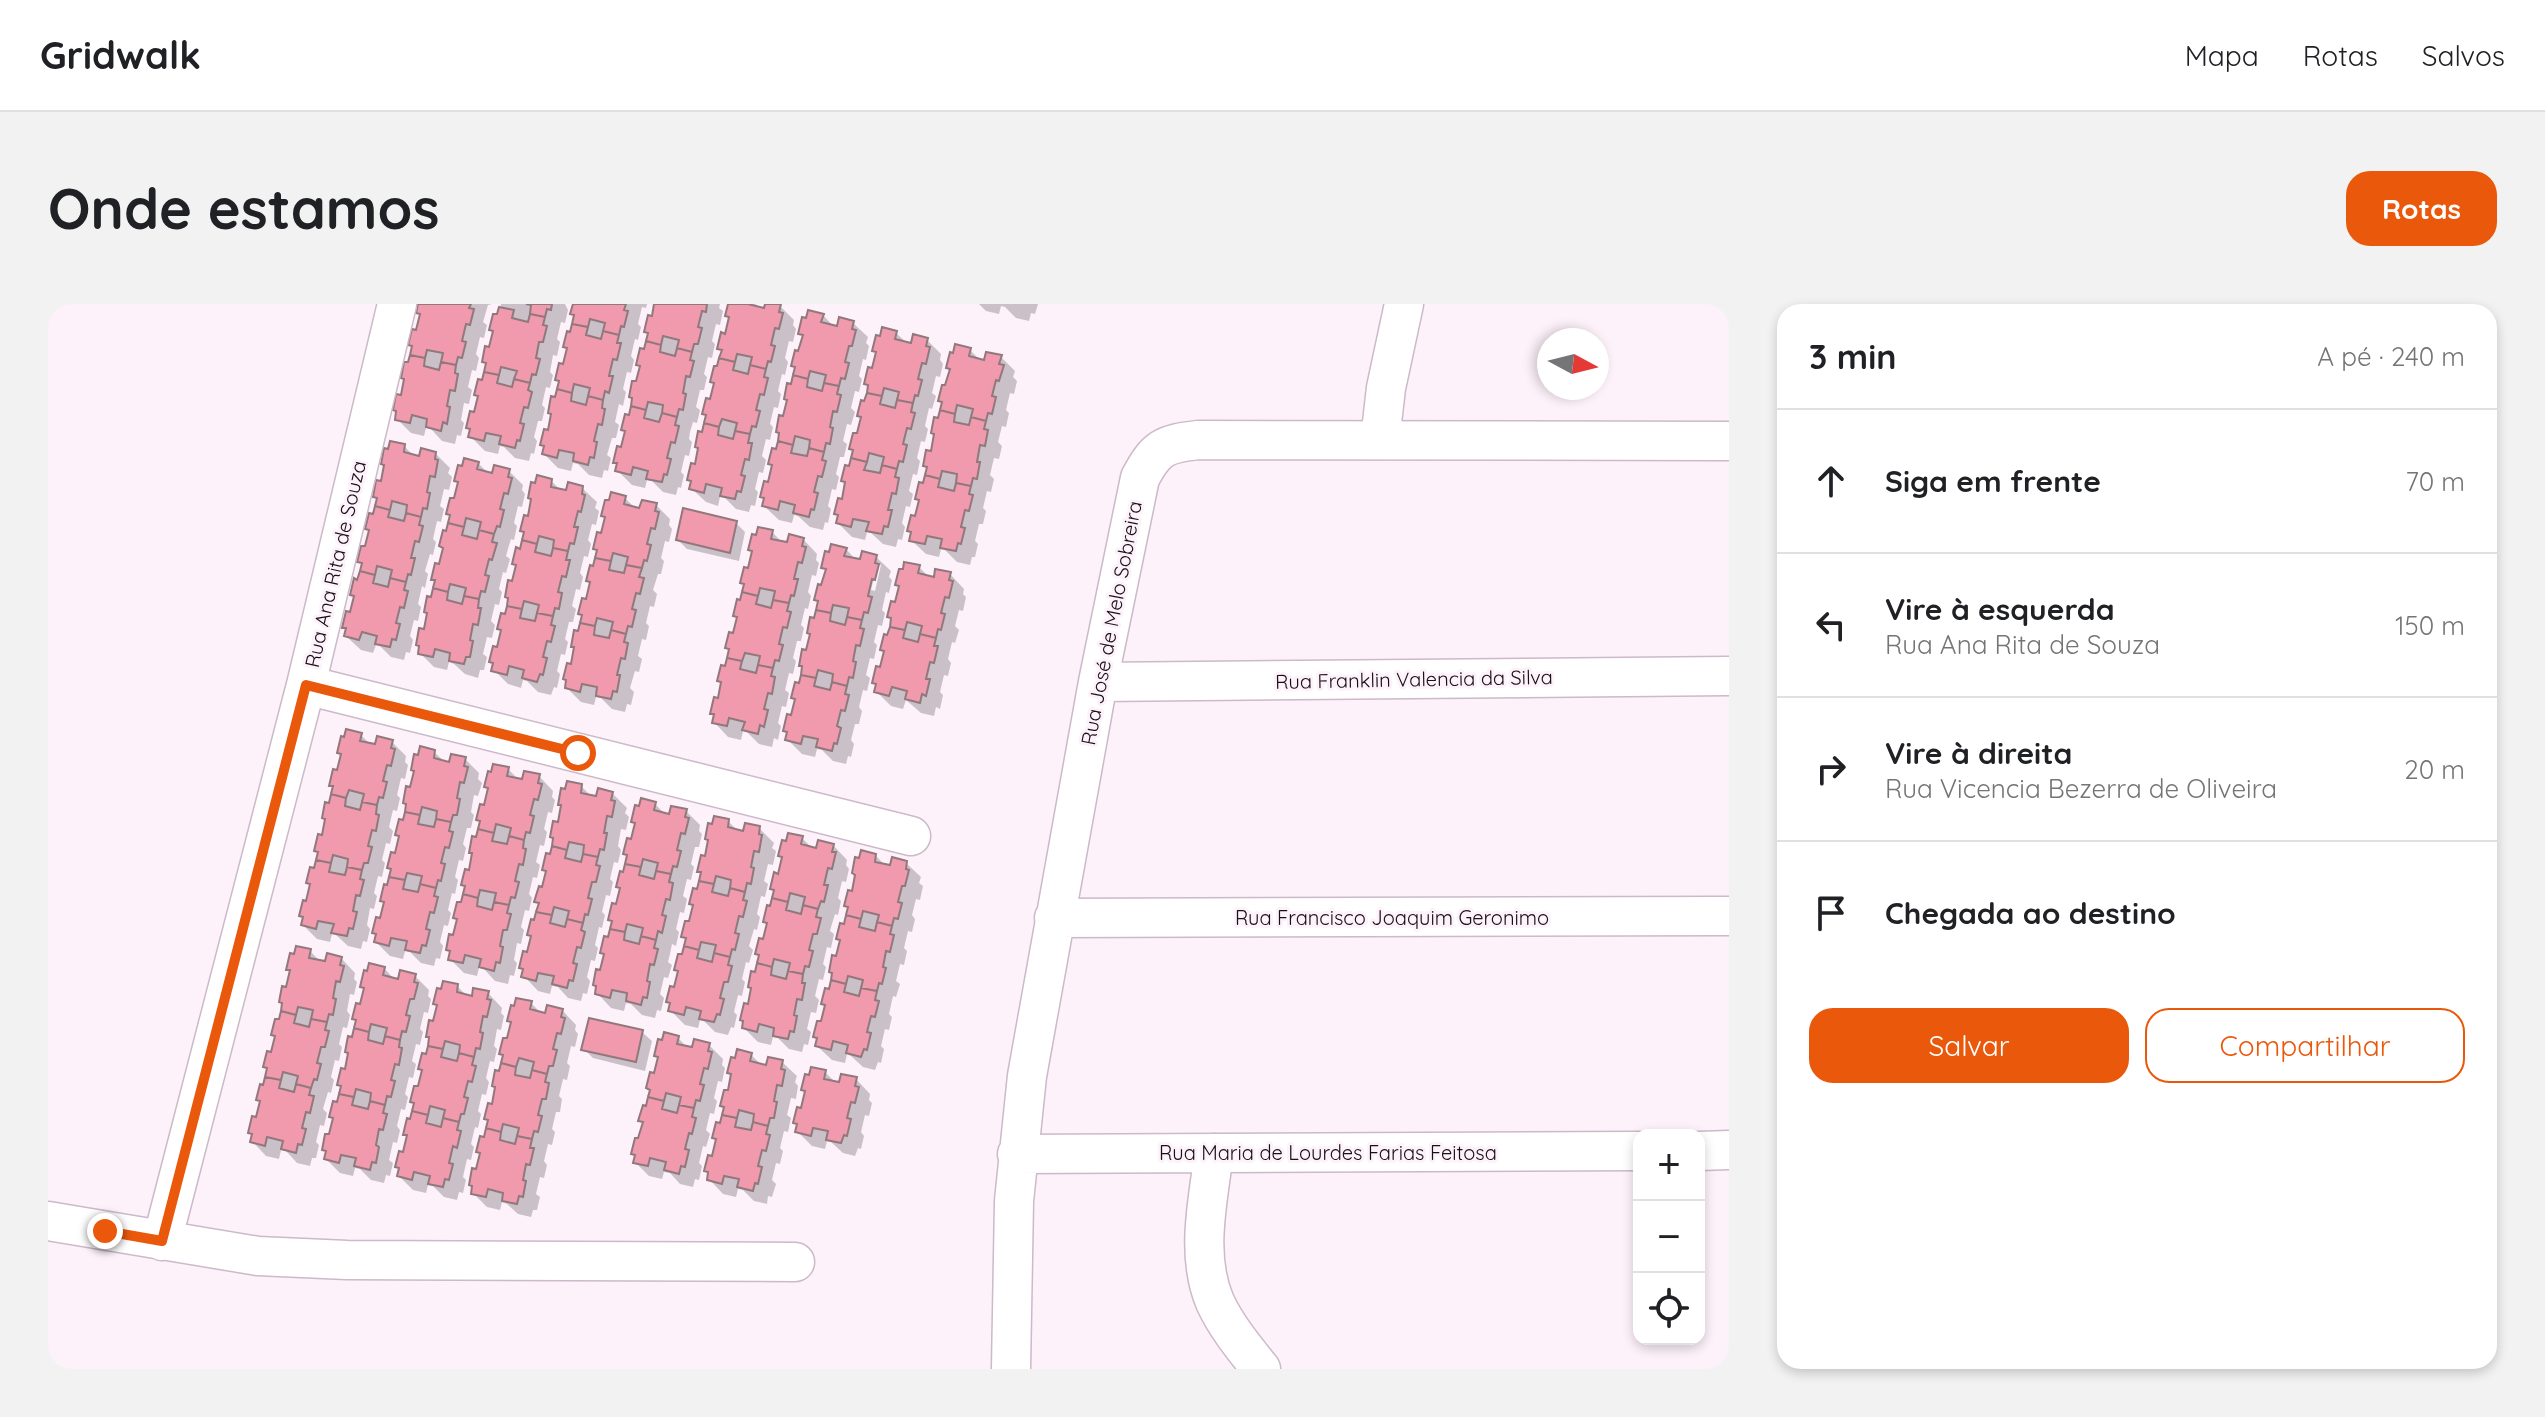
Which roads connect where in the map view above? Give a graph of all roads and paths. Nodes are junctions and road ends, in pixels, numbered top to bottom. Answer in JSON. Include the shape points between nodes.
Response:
{"nodes":[{"id":1,"x":397,"y":304,"type":"edge"},
{"id":2,"x":1404,"y":304,"type":"edge"},
{"id":3,"x":1380,"y":440,"type":"junction"},
{"id":4,"x":1729,"y":441,"type":"edge"},
{"id":5,"x":1729,"y":676,"type":"edge"},
{"id":6,"x":1098,"y":682,"type":"junction"},
{"id":7,"x":306,"y":685,"type":"junction"},
{"id":8,"x":911,"y":836,"type":"dead end"},
{"id":9,"x":1729,"y":916,"type":"edge"},
{"id":10,"x":1054,"y":918,"type":"junction"},
{"id":11,"x":1729,"y":1150,"type":"edge"},
{"id":12,"x":1633,"y":1151,"type":"edge"},
{"id":13,"x":1705,"y":1151,"type":"edge"},
{"id":14,"x":1214,"y":1153,"type":"junction"},
{"id":15,"x":1017,"y":1154,"type":"junction"},
{"id":16,"x":48,"y":1221,"type":"edge"},
{"id":17,"x":162,"y":1241,"type":"junction"},
{"id":18,"x":795,"y":1262,"type":"dead end"},
{"id":19,"x":1011,"y":1369,"type":"edge"},
{"id":20,"x":1261,"y":1369,"type":"edge"}],
"edges":[{"from":1,"to":7,"type":"street","name":"Rua Ana Rita de Souza"},
{"from":2,"to":3,"type":"street"},
{"from":3,"to":4,"type":"street","name":"Rua José de Melo Sobreira"},
{"from":3,"to":6,"type":"street","name":"Rua José de Melo Sobreira","via":[[1198,440],[1174,443],[1152,455],[1140,478]]},
{"from":5,"to":6,"type":"street","name":"Rua Franklin Valencia da Silva"},
{"from":6,"to":10,"type":"street","name":"Rua José de Melo Sobreira"},
{"from":7,"to":8,"type":"street"},
{"from":7,"to":17,"type":"street","name":"Rua Ana Rita de Souza"},
{"from":9,"to":10,"type":"street","name":"Rua Francisco Joaquim Geronimo"},
{"from":10,"to":15,"type":"street","name":"Rua José de Melo Sobreira"},
{"from":11,"to":13,"type":"street"},
{"from":12,"to":14,"type":"street","name":"Rua Maria de Lourdes Farias Feitosa"},
{"from":14,"to":15,"type":"street","name":"Rua Maria de Lourdes Farias Feitosa"},
{"from":14,"to":20,"type":"street","via":[[1204,1261],[1215,1301]]},
{"from":15,"to":19,"type":"street","name":"Rua José de Melo Sobreira"},
{"from":16,"to":17,"type":"street"},
{"from":17,"to":18,"type":"street","via":[[258,1256],[347,1260]]}]}
